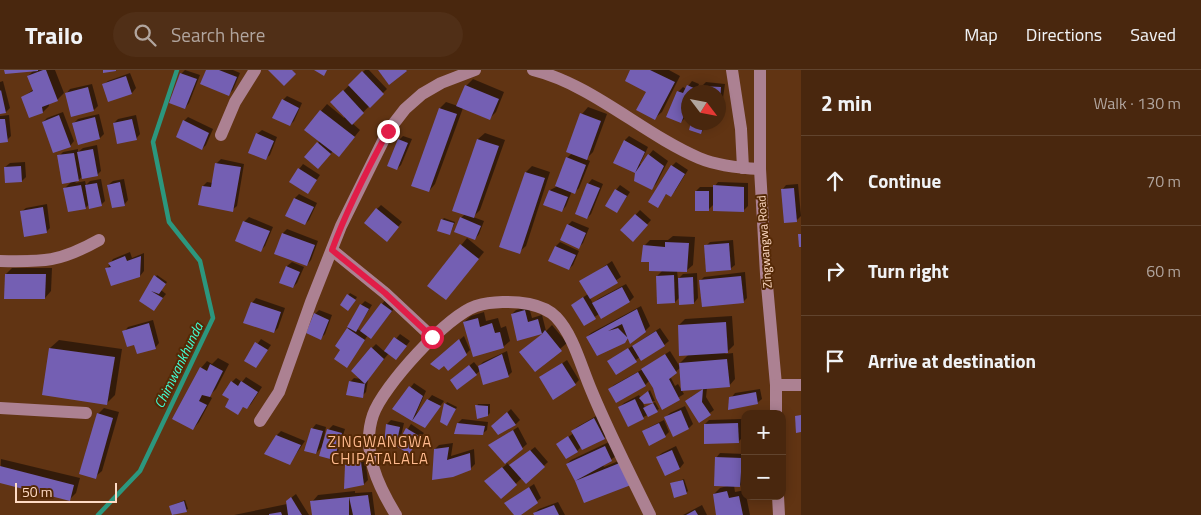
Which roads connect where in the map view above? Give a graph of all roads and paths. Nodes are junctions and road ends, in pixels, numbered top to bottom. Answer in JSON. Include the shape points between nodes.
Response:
{"nodes":[{"id":1,"x":255,"y":70,"type":"edge"},
{"id":2,"x":475,"y":70,"type":"edge"},
{"id":3,"x":533,"y":70,"type":"edge"},
{"id":4,"x":732,"y":70,"type":"edge"},
{"id":5,"x":760,"y":70,"type":"edge"},
{"id":6,"x":222,"y":135,"type":"dead end"},
{"id":7,"x":743,"y":168,"type":"junction"},
{"id":8,"x":760,"y":169,"type":"junction"},
{"id":9,"x":99,"y":240,"type":"dead end"},
{"id":10,"x":332,"y":250,"type":"junction"},
{"id":11,"x":0,"y":261,"type":"edge"},
{"id":12,"x":432,"y":337,"type":"junction"},
{"id":13,"x":776,"y":385,"type":"junction"},
{"id":14,"x":801,"y":385,"type":"edge"},
{"id":15,"x":0,"y":408,"type":"edge"},
{"id":16,"x":776,"y":410,"type":"edge"},
{"id":17,"x":86,"y":413,"type":"dead end"},
{"id":18,"x":260,"y":421,"type":"dead end"},
{"id":19,"x":778,"y":500,"type":"edge"},
{"id":20,"x":396,"y":515,"type":"edge"},
{"id":21,"x":650,"y":515,"type":"edge"},
{"id":22,"x":779,"y":515,"type":"edge"}],
"edges":[{"from":1,"to":6,"type":"street","via":[[235,102]]},
{"from":2,"to":10,"type":"street","via":[[441,83],[405,109],[388,131],[364,176]]},
{"from":3,"to":7,"type":"street","via":[[591,95],[699,158]]},
{"from":4,"to":7,"type":"street"},
{"from":5,"to":8,"type":"street","name":"Zingwangwa Road"},
{"from":7,"to":8,"type":"street"},
{"from":8,"to":13,"type":"street","name":"Zingwangwa Road"},
{"from":9,"to":11,"type":"street","via":[[77,253],[53,260]]},
{"from":10,"to":12,"type":"street"},
{"from":10,"to":18,"type":"street","via":[[279,392]]},
{"from":12,"to":20,"type":"street","via":[[386,392],[373,414],[370,452],[375,477]]},
{"from":12,"to":21,"type":"street","via":[[459,316],[487,304],[519,302],[540,307],[556,317],[567,333]]},
{"from":13,"to":14,"type":"street"},
{"from":13,"to":16,"type":"street","name":"Zingwangwa Road"},
{"from":15,"to":17,"type":"street"},
{"from":19,"to":22,"type":"street"}]}
